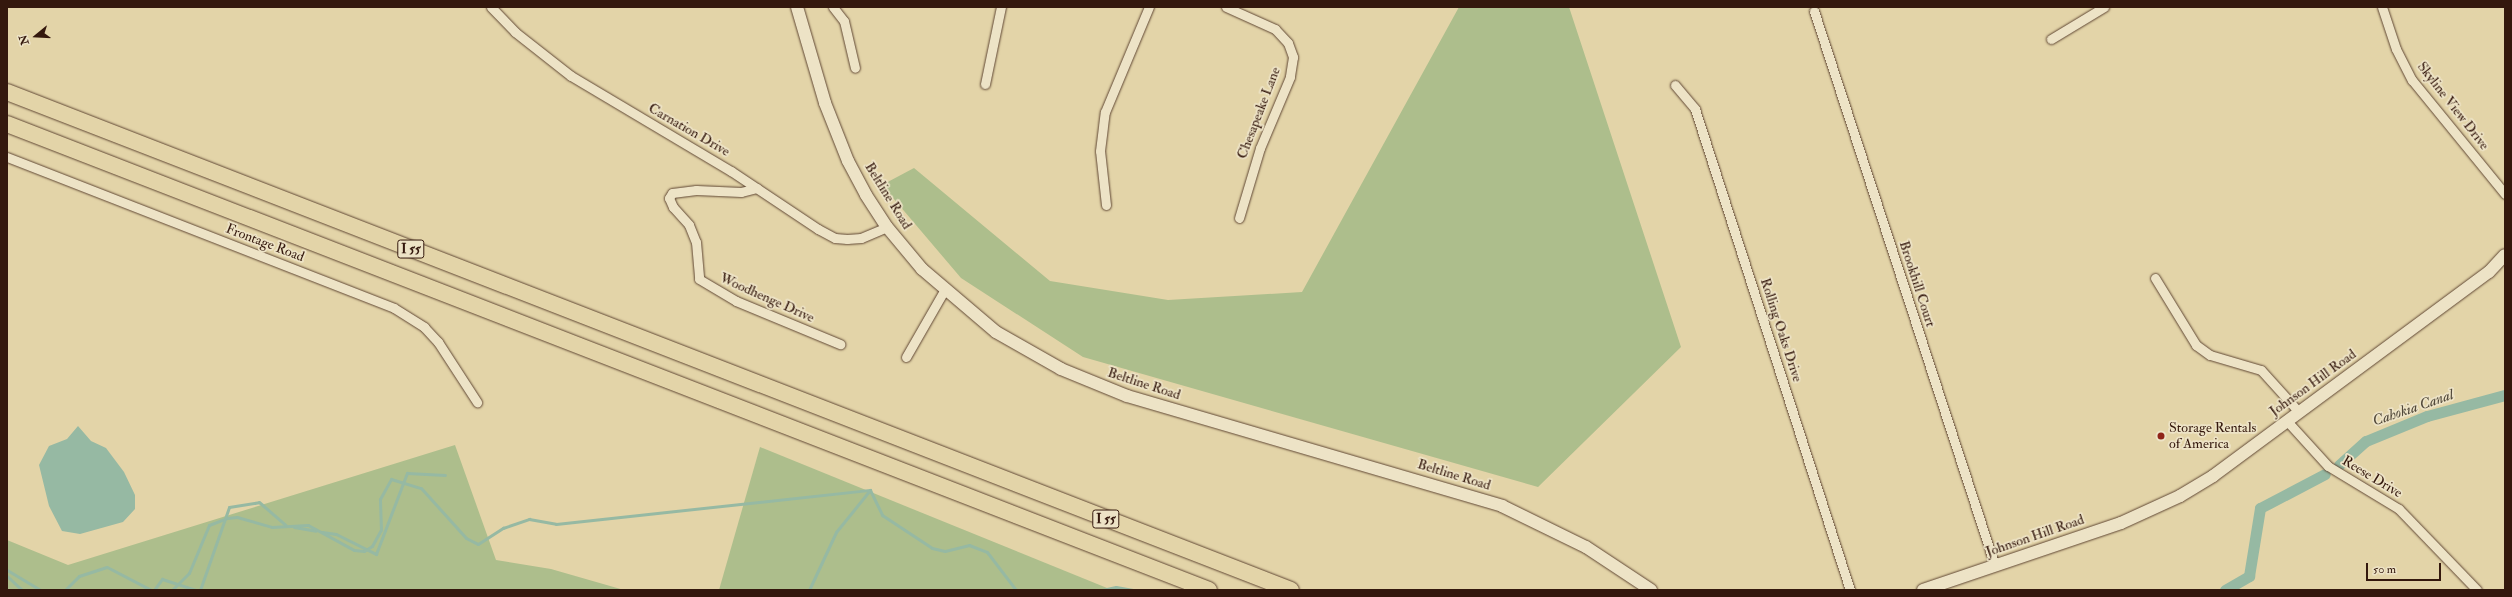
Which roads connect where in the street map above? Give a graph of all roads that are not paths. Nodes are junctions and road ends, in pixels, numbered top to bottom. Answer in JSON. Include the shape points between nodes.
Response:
{"nodes":[{"id":1,"x":491,"y":7,"type":"edge"},
{"id":2,"x":797,"y":7,"type":"edge"},
{"id":3,"x":833,"y":7,"type":"edge"},
{"id":4,"x":1001,"y":7,"type":"edge"},
{"id":5,"x":1149,"y":7,"type":"edge"},
{"id":6,"x":1226,"y":7,"type":"edge"},
{"id":7,"x":2104,"y":7,"type":"edge"},
{"id":8,"x":2382,"y":7,"type":"edge"},
{"id":9,"x":1814,"y":11,"type":"dead end"},
{"id":10,"x":2051,"y":39,"type":"dead end"},
{"id":11,"x":855,"y":68,"type":"dead end"},
{"id":12,"x":985,"y":84,"type":"dead end"},
{"id":13,"x":1675,"y":85,"type":"dead end"},
{"id":14,"x":7,"y":92,"type":"edge"},
{"id":15,"x":7,"y":124,"type":"edge"},
{"id":16,"x":7,"y":157,"type":"edge"},
{"id":17,"x":757,"y":188,"type":"junction"},
{"id":18,"x":2505,"y":194,"type":"edge"},
{"id":19,"x":1106,"y":205,"type":"dead end"},
{"id":20,"x":1239,"y":218,"type":"dead end"},
{"id":21,"x":887,"y":227,"type":"junction"},
{"id":22,"x":2505,"y":255,"type":"edge"},
{"id":23,"x":2155,"y":278,"type":"dead end"},
{"id":24,"x":944,"y":291,"type":"junction"},
{"id":25,"x":840,"y":344,"type":"dead end"},
{"id":26,"x":906,"y":357,"type":"dead end"},
{"id":27,"x":477,"y":402,"type":"dead end"},
{"id":28,"x":2299,"y":412,"type":"junction"},
{"id":29,"x":2288,"y":421,"type":"junction"},
{"id":30,"x":1995,"y":566,"type":"junction"},
{"id":31,"x":1209,"y":590,"type":"edge"},
{"id":32,"x":1290,"y":590,"type":"edge"},
{"id":33,"x":1651,"y":590,"type":"edge"},
{"id":34,"x":1850,"y":590,"type":"edge"},
{"id":35,"x":1923,"y":590,"type":"edge"},
{"id":36,"x":2477,"y":590,"type":"edge"}],
"edges":[{"from":1,"to":17,"type":"street","name":"Carnation Drive","via":[[515,32],[577,80]]},
{"from":2,"to":21,"type":"main road","name":"Beltline Road","via":[[840,142]]},
{"from":3,"to":11,"type":"street","via":[[844,21]]},
{"from":4,"to":12,"type":"street"},
{"from":5,"to":19,"type":"street","via":[[1105,112],[1100,151]]},
{"from":6,"to":20,"type":"street","name":"Chesapeake Lane","via":[[1276,29],[1288,43],[1293,57],[1290,77],[1260,148]]},
{"from":7,"to":10,"type":"street"},
{"from":8,"to":18,"type":"street","name":"Skyline View Drive","via":[[2396,49],[2412,80]]},
{"from":9,"to":30,"type":"street","name":"Brookhill Court"},
{"from":13,"to":34,"type":"street","name":"Rolling Oaks Drive","via":[[1695,109]]},
{"from":14,"to":32,"type":"highway","number":"I 55"},
{"from":15,"to":31,"type":"highway","number":"I 55"},
{"from":16,"to":27,"type":"street","name":"Frontage Road","via":[[394,308],[424,327],[438,342]]},
{"from":17,"to":21,"type":"street","name":"Carnation Drive","via":[[835,238],[861,238]]},
{"from":17,"to":25,"type":"street","name":"Woodhenge Drive","via":[[741,192],[696,190],[672,194],[673,207],[692,229],[699,279],[736,301]]},
{"from":21,"to":24,"type":"main road","name":"Beltline Road"},
{"from":22,"to":28,"type":"main road","name":"Johnson Hill Road","via":[[2489,272]]},
{"from":23,"to":28,"type":"street","via":[[2196,345],[2210,356],[2261,370]]},
{"from":24,"to":26,"type":"street"},
{"from":24,"to":33,"type":"main road","name":"Beltline Road","via":[[996,332],[1091,383],[1502,506],[1586,547]]},
{"from":28,"to":29,"type":"main road","name":"Johnson Hill Road"},
{"from":29,"to":30,"type":"main road","name":"Johnson Hill Road","via":[[2180,496],[2121,523]]},
{"from":29,"to":36,"type":"street","name":"Reese Drive","via":[[2328,466],[2406,515]]},
{"from":30,"to":35,"type":"main road","name":"Johnson Hill Road"}]}
